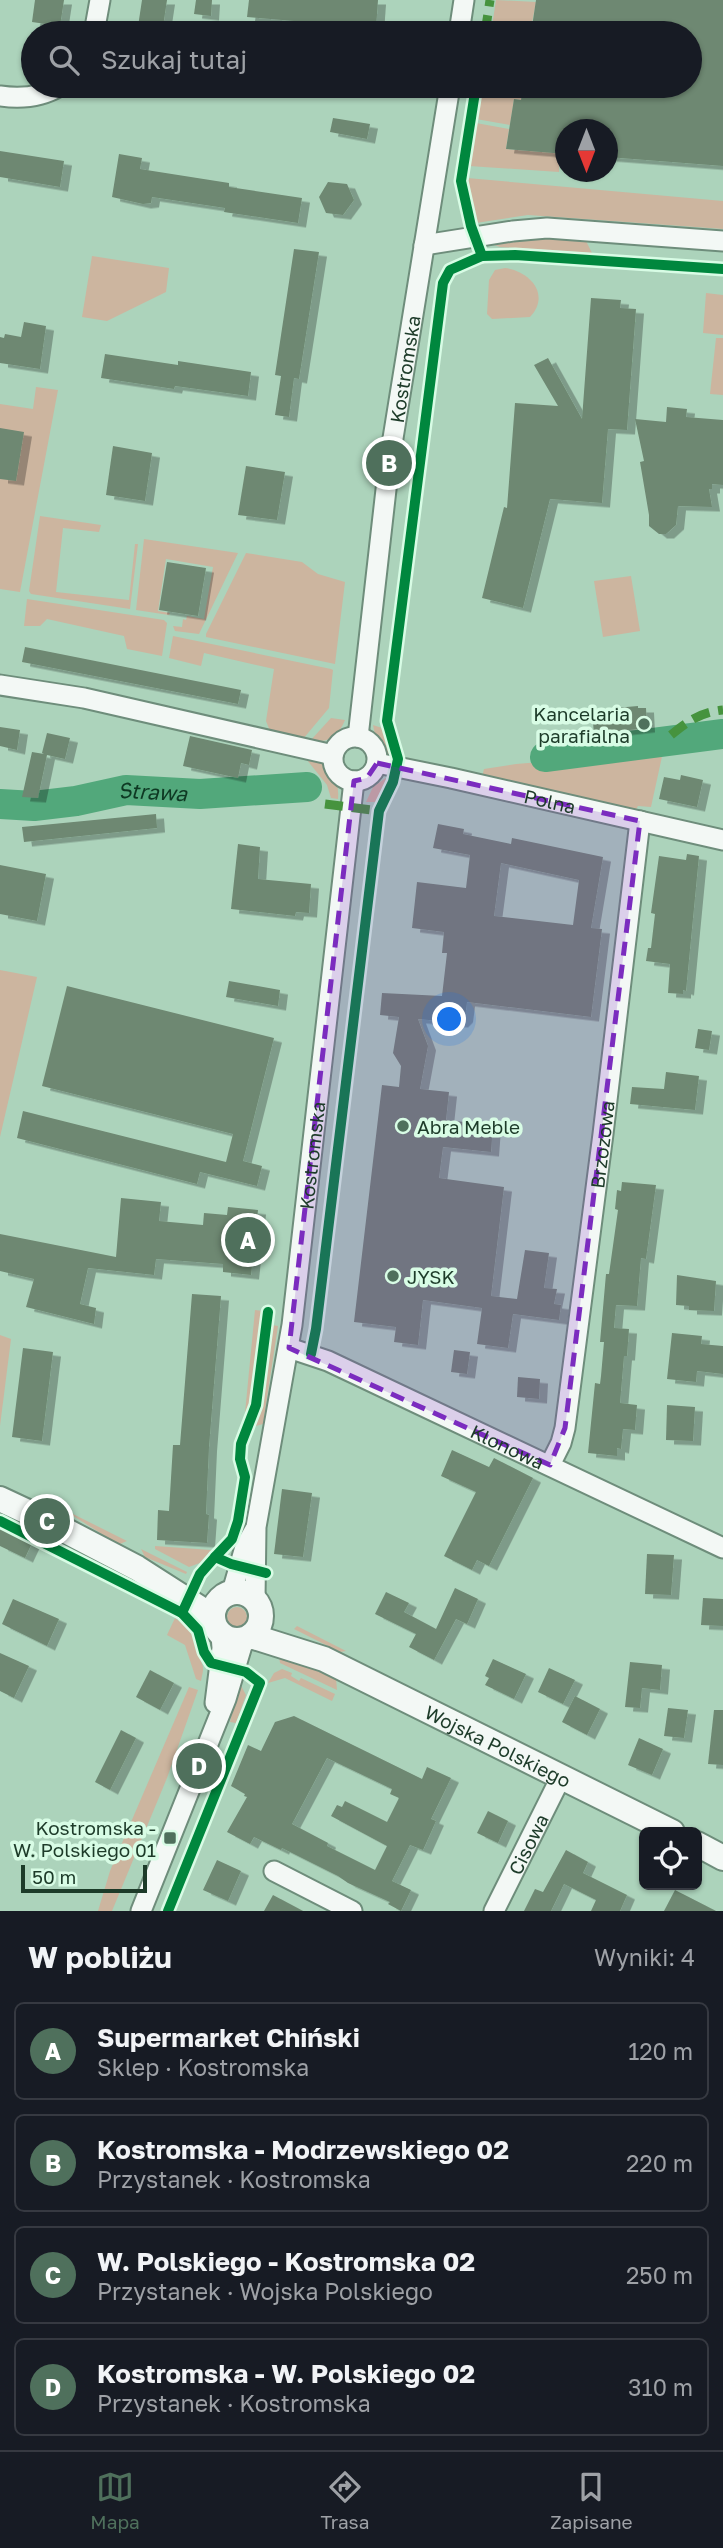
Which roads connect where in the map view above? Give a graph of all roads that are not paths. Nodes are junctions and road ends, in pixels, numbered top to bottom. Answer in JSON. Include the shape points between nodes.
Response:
{"nodes":[{"id":1,"x":100,"y":0,"type":"edge"},
{"id":2,"x":464,"y":0,"type":"edge"},
{"id":3,"x":96,"y":21,"type":"edge"},
{"id":4,"x":461,"y":21,"type":"edge"},
{"id":5,"x":0,"y":96,"type":"edge"},
{"id":6,"x":21,"y":97,"type":"edge"},
{"id":7,"x":448,"y":98,"type":"edge"},
{"id":8,"x":723,"y":241,"type":"edge"},
{"id":9,"x":424,"y":245,"type":"junction"},
{"id":10,"x":0,"y":685,"type":"edge"},
{"id":11,"x":358,"y":737,"type":"junction"},
{"id":12,"x":333,"y":755,"type":"junction"},
{"id":13,"x":377,"y":763,"type":"junction"},
{"id":14,"x":354,"y":781,"type":"junction"},
{"id":15,"x":640,"y":821,"type":"junction"},
{"id":16,"x":723,"y":840,"type":"edge"},
{"id":17,"x":289,"y":1348,"type":"junction"},
{"id":18,"x":550,"y":1465,"type":"junction"},
{"id":19,"x":0,"y":1499,"type":"edge"},
{"id":20,"x":723,"y":1548,"type":"edge"},
{"id":21,"x":237,"y":1616,"type":"junction"},
{"id":22,"x":561,"y":1777,"type":"junction"},
{"id":23,"x":662,"y":1827,"type":"edge"},
{"id":24,"x":702,"y":1846,"type":"edge"},
{"id":25,"x":723,"y":1857,"type":"edge"},
{"id":26,"x":274,"y":1871,"type":"dead end"},
{"id":27,"x":141,"y":1911,"type":"edge"},
{"id":28,"x":352,"y":1911,"type":"edge"},
{"id":29,"x":494,"y":1911,"type":"edge"}],
"edges":[{"from":1,"to":3,"type":"street"},
{"from":2,"to":4,"type":"street"},
{"from":5,"to":6,"type":"street"},
{"from":7,"to":9,"type":"street","name":"Kostromska"},
{"from":8,"to":9,"type":"street","via":[[547,229]]},
{"from":9,"to":11,"type":"street","name":"Kostromska","via":[[389,463]]},
{"from":10,"to":12,"type":"street","via":[[84,698]]},
{"from":11,"to":12,"type":"street","via":[[342,741]]},
{"from":11,"to":13,"type":"street","via":[[372,744]]},
{"from":12,"to":14,"type":"street","via":[[337,772]]},
{"from":13,"to":14,"type":"street","via":[[367,778]]},
{"from":13,"to":15,"type":"street","name":"Polna"},
{"from":14,"to":17,"type":"street","name":"Kostromska"},
{"from":15,"to":16,"type":"street","name":"Polna"},
{"from":15,"to":18,"type":"street","name":"Brzozowa","via":[[565,1428]]},
{"from":17,"to":18,"type":"street","name":"Klonowa","via":[[328,1361]]},
{"from":17,"to":21,"type":"street","name":"Kostromska"},
{"from":18,"to":20,"type":"street","name":"Klonowa"},
{"from":19,"to":21,"type":"main road","name":"Wojska Polskiego"},
{"from":21,"to":22,"type":"main road","name":"Wojska Polskiego"},
{"from":21,"to":27,"type":"street","name":"Kostromska","via":[[226,1699]]},
{"from":22,"to":23,"type":"main road","name":"Wojska Polskiego"},
{"from":22,"to":29,"type":"street","name":"Cisowa"},
{"from":24,"to":25,"type":"main road"},
{"from":26,"to":28,"type":"street"}]}
